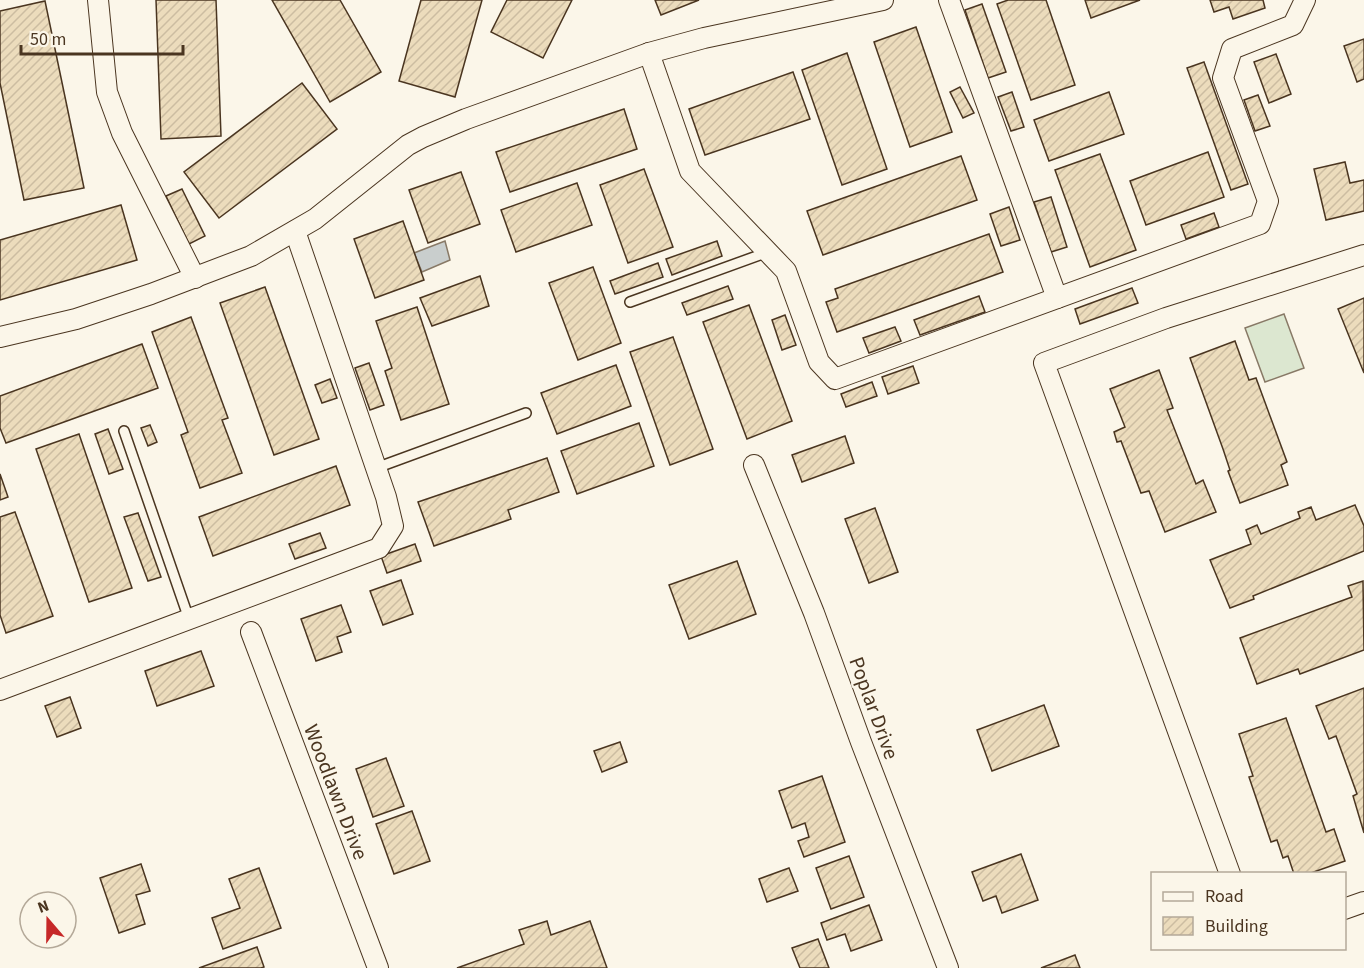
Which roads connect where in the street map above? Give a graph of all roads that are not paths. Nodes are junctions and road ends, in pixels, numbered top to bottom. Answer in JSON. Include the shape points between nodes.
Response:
{"nodes":[{"id":1,"x":98,"y":0,"type":"edge"},
{"id":2,"x":883,"y":0,"type":"edge"},
{"id":3,"x":949,"y":0,"type":"edge"},
{"id":4,"x":1305,"y":0,"type":"edge"},
{"id":5,"x":649,"y":53,"type":"junction"},
{"id":6,"x":295,"y":231,"type":"junction"},
{"id":7,"x":768,"y":252,"type":"junction"},
{"id":8,"x":1364,"y":255,"type":"edge"},
{"id":9,"x":195,"y":278,"type":"junction"},
{"id":10,"x":1057,"y":298,"type":"junction"},
{"id":11,"x":630,"y":303,"type":"dead end"},
{"id":12,"x":0,"y":337,"type":"edge"},
{"id":13,"x":526,"y":413,"type":"dead end"},
{"id":14,"x":124,"y":431,"type":"dead end"},
{"id":15,"x":754,"y":465,"type":"dead end"},
{"id":16,"x":376,"y":468,"type":"junction"},
{"id":17,"x":189,"y":619,"type":"junction"},
{"id":18,"x":251,"y":632,"type":"dead end"},
{"id":19,"x":0,"y":690,"type":"edge"},
{"id":20,"x":1230,"y":872,"type":"edge"},
{"id":21,"x":1364,"y":902,"type":"edge"},
{"id":22,"x":1346,"y":908,"type":"edge"},
{"id":23,"x":378,"y":968,"type":"edge"},
{"id":24,"x":948,"y":968,"type":"edge"}],
"edges":[{"from":1,"to":9,"type":"street","via":[[107,93],[122,133]]},
{"from":2,"to":5,"type":"street"},
{"from":3,"to":10,"type":"street"},
{"from":4,"to":10,"type":"street","via":[[1293,25],[1232,49],[1223,78],[1268,201],[1260,224]]},
{"from":5,"to":6,"type":"street","via":[[423,137]]},
{"from":5,"to":7,"type":"street","via":[[690,171]]},
{"from":6,"to":9,"type":"street","via":[[250,256]]},
{"from":6,"to":16,"type":"street"},
{"from":7,"to":10,"type":"street","via":[[786,271],[819,362],[835,379]]},
{"from":7,"to":11,"type":"lane"},
{"from":8,"to":20,"type":"street","via":[[1166,318],[1044,363]]},
{"from":9,"to":12,"type":"street","via":[[76,319]]},
{"from":13,"to":16,"type":"lane"},
{"from":14,"to":17,"type":"lane"},
{"from":15,"to":24,"type":"street","name":"Poplar Drive"},
{"from":16,"to":17,"type":"street","via":[[393,526],[379,548]]},
{"from":17,"to":19,"type":"street"},
{"from":18,"to":23,"type":"street","name":"Woodlawn Drive"},
{"from":21,"to":22,"type":"street"}]}
